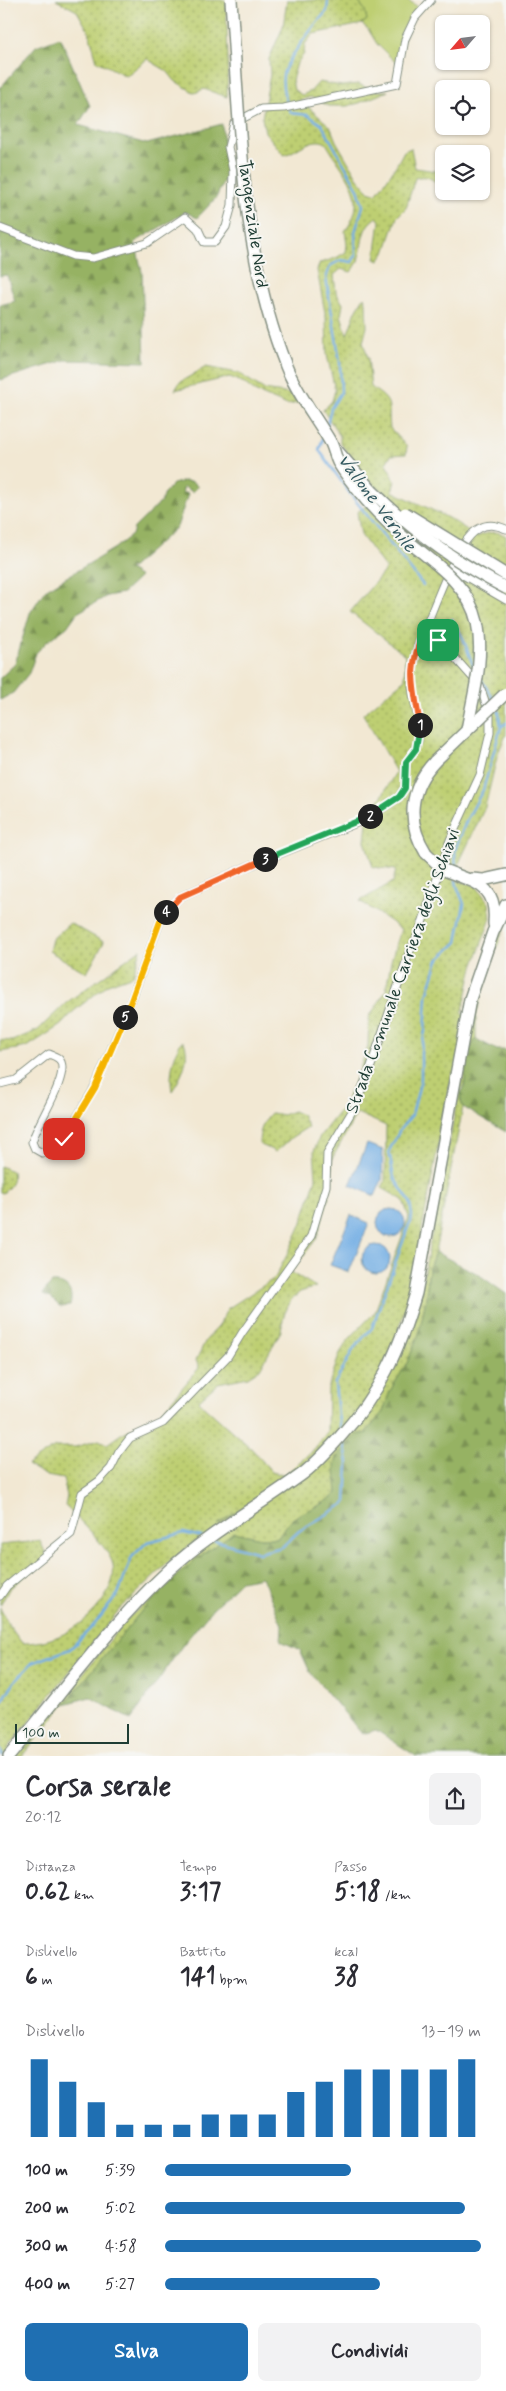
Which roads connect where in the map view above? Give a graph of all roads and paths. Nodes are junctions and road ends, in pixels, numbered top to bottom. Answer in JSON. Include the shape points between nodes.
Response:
{"nodes":[{"id":1,"x":231,"y":0,"type":"edge"},
{"id":2,"x":431,"y":0,"type":"edge"},
{"id":3,"x":0,"y":228,"type":"edge"},
{"id":4,"x":331,"y":444,"type":"junction"},
{"id":5,"x":372,"y":491,"type":"junction"},
{"id":6,"x":506,"y":528,"type":"edge"},
{"id":7,"x":451,"y":568,"type":"junction"},
{"id":8,"x":506,"y":575,"type":"edge"},
{"id":9,"x":506,"y":588,"type":"edge"},
{"id":10,"x":506,"y":600,"type":"edge"},
{"id":11,"x":425,"y":630,"type":"junction"},
{"id":12,"x":506,"y":693,"type":"edge"},
{"id":13,"x":466,"y":730,"type":"junction"},
{"id":14,"x":506,"y":875,"type":"edge"},
{"id":15,"x":467,"y":879,"type":"junction"},
{"id":16,"x":506,"y":905,"type":"edge"},
{"id":17,"x":493,"y":932,"type":"junction"},
{"id":18,"x":0,"y":1084,"type":"edge"},
{"id":19,"x":0,"y":1596,"type":"edge"},
{"id":20,"x":11,"y":1754,"type":"edge"}],
"edges":[{"from":1,"to":4,"type":"main road","name":"Tangenziale Nord","bridge":true,"via":[[254,261],[287,369]]},
{"from":2,"to":3,"type":"street","via":[[415,18],[405,39],[397,84],[284,108],[261,109],[234,122],[228,147],[233,171],[232,205],[226,227],[214,242],[204,242],[198,229],[186,217],[147,243],[93,258],[73,256]]},
{"from":4,"to":5,"type":"main road","name":"Tangenziale Nord","bridge":true},
{"from":4,"to":13,"type":"main road","bridge":true,"via":[[338,461],[366,500],[445,571],[470,604],[477,622],[479,658]]},
{"from":5,"to":8,"type":"main road","bridge":true},
{"from":5,"to":9,"type":"main road","name":"Tangenziale Nord","bridge":true,"via":[[443,551]]},
{"from":6,"to":7,"type":"street","via":[[490,525],[476,530],[462,546]]},
{"from":7,"to":10,"type":"street"},
{"from":7,"to":11,"type":"street"},
{"from":11,"to":18,"type":"street","via":[[415,654],[412,685],[420,738],[406,762],[406,782],[399,797],[364,820],[180,897],[162,916],[95,1088],[64,1139],[52,1151],[42,1153],[32,1142],[59,1082],[61,1061],[49,1054],[16,1080]]},
{"from":11,"to":19,"type":"street","name":"Strada Comunale Carriera degli Schiavi","via":[[480,686],[490,716],[490,733],[480,775],[450,840],[369,1072],[354,1108],[327,1153],[326,1186],[311,1236],[228,1356],[163,1423],[130,1438],[118,1452],[111,1468],[82,1493],[71,1534],[7,1586]]},
{"from":12,"to":13,"type":"main road","bridge":true},
{"from":13,"to":15,"type":"main road","bridge":true,"via":[[420,781],[412,806],[415,831],[426,854],[444,870]]},
{"from":14,"to":15,"type":"main road","via":[[483,880]]},
{"from":15,"to":17,"type":"main road","via":[[481,884],[493,902]]},
{"from":16,"to":17,"type":"main road"},
{"from":17,"to":20,"type":"main road","via":[[479,969],[468,1015],[416,1294],[390,1367],[360,1415],[303,1474],[201,1544],[124,1614]]}]}
